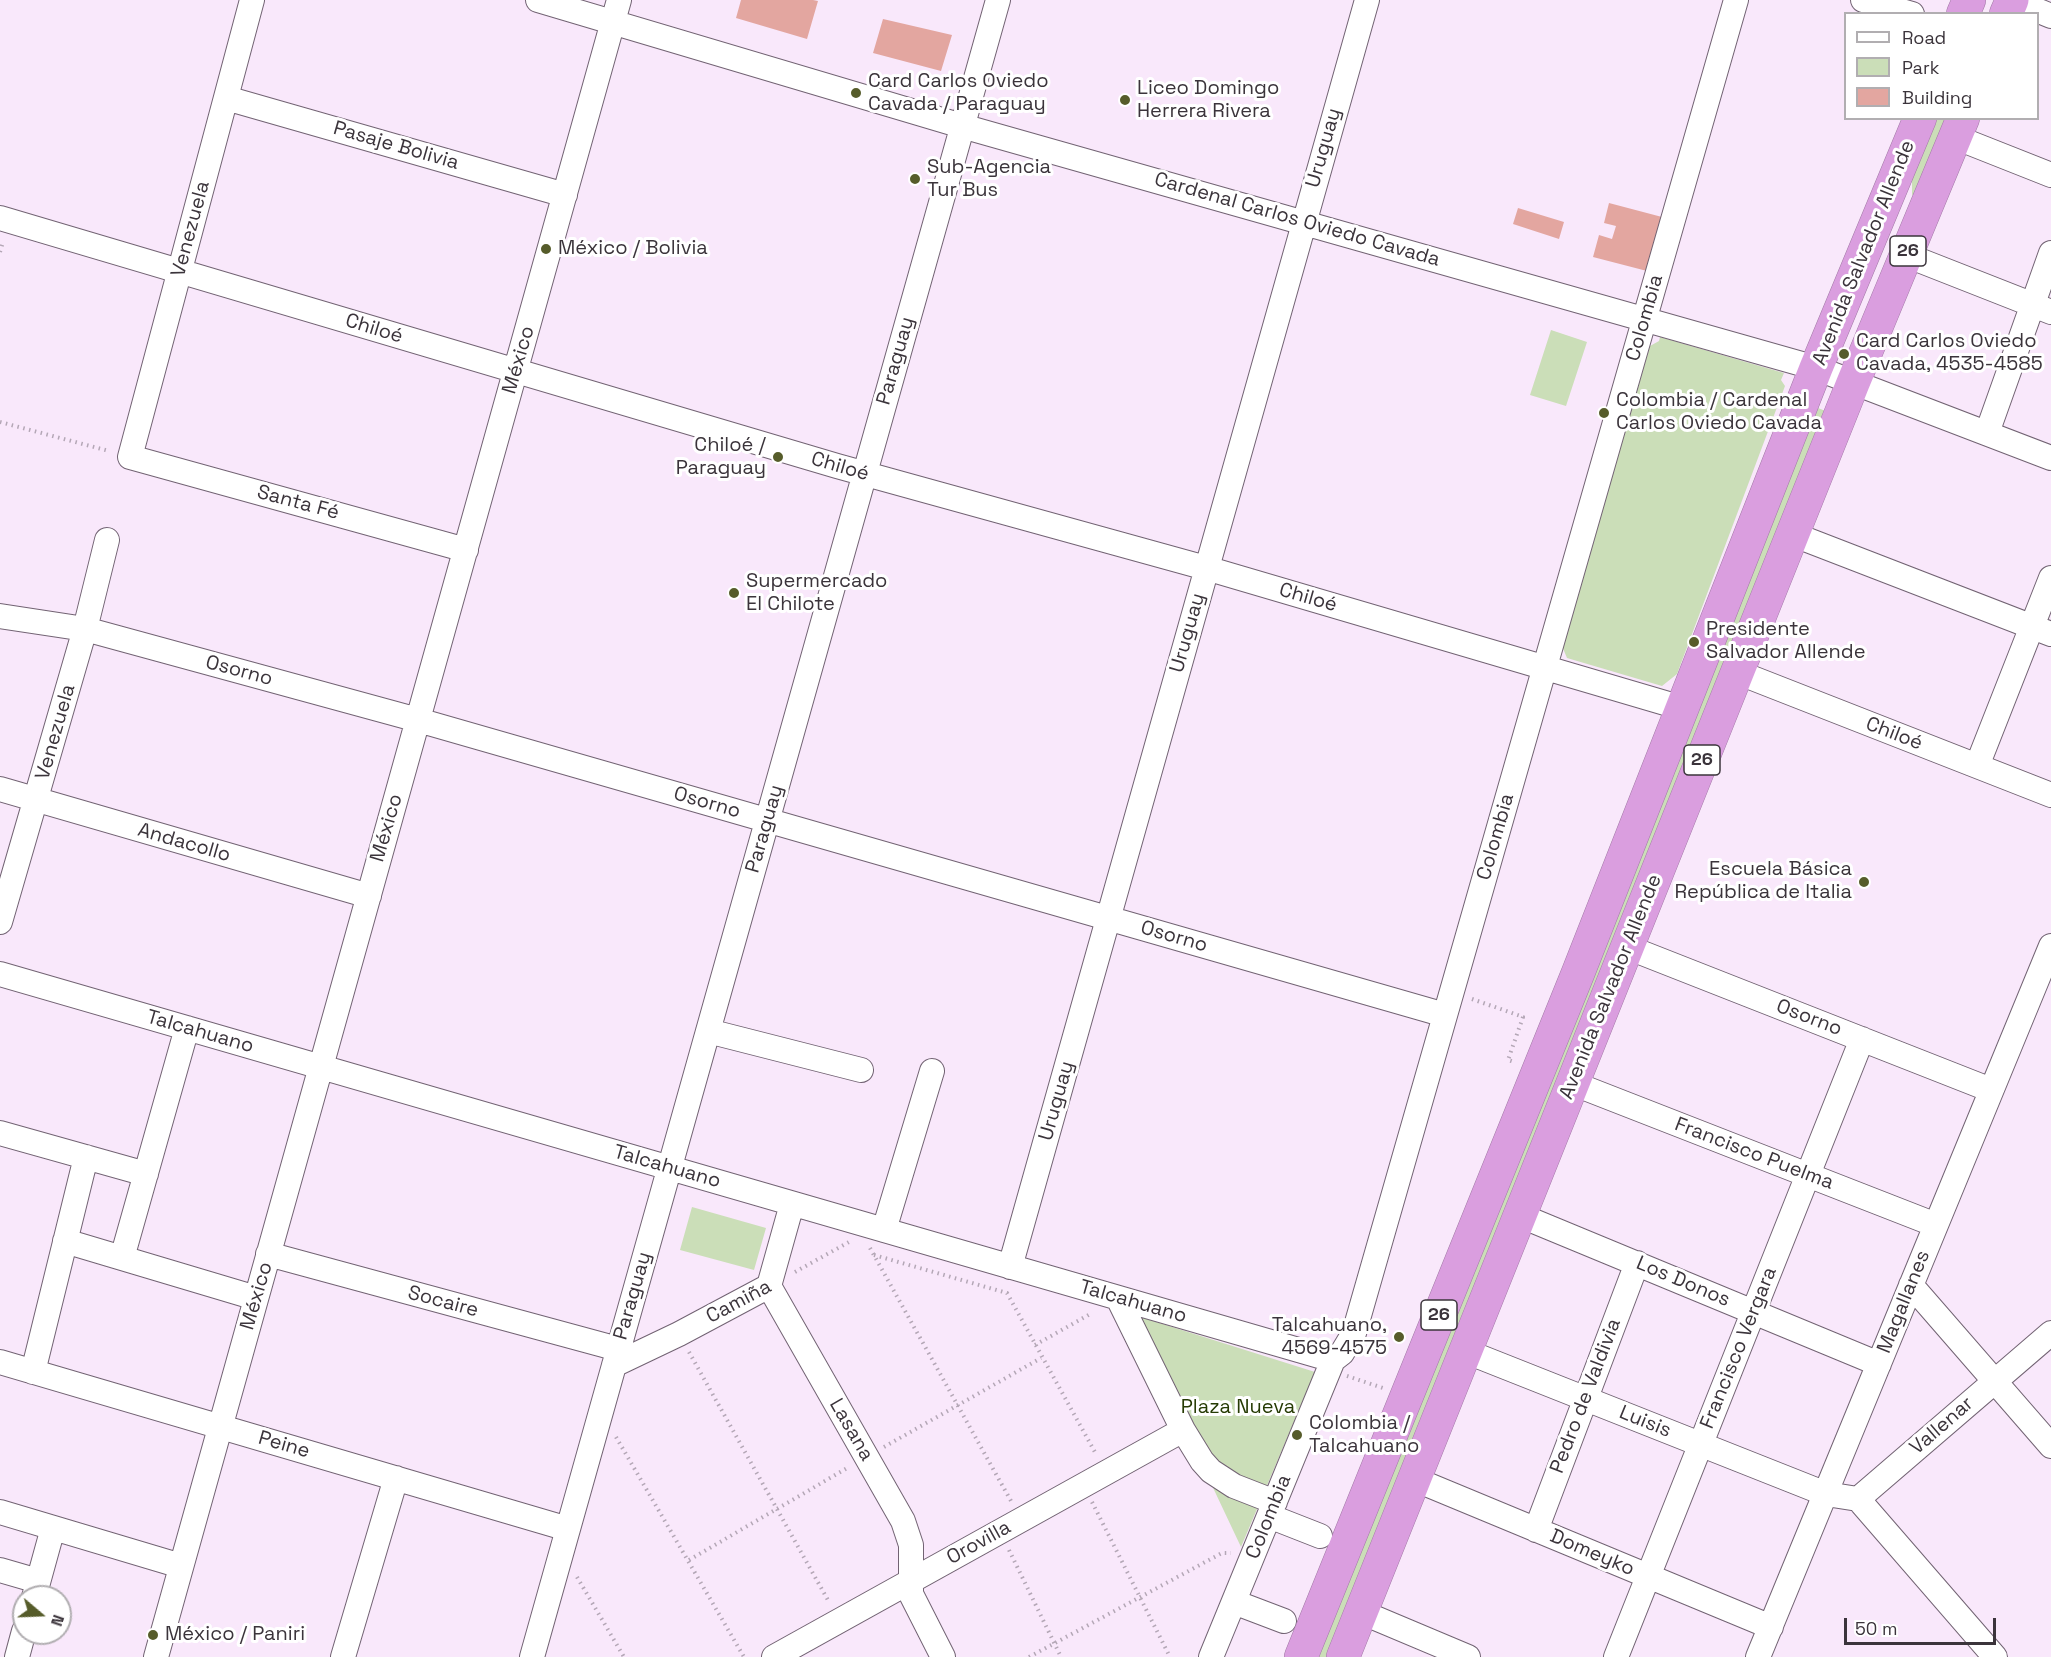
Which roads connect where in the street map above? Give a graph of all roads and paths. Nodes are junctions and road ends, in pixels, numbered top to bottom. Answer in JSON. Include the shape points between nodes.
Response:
{"nodes":[{"id":1,"x":252,"y":0,"type":"edge"},
{"id":2,"x":538,"y":0,"type":"edge"},
{"id":3,"x":998,"y":0,"type":"edge"},
{"id":4,"x":1366,"y":0,"type":"edge"},
{"id":5,"x":1736,"y":0,"type":"edge"},
{"id":6,"x":1863,"y":0,"type":"edge"},
{"id":7,"x":2012,"y":0,"type":"edge"},
{"id":8,"x":617,"y":11,"type":"edge"},
{"id":9,"x":1904,"y":12,"type":"edge"},
{"id":10,"x":2051,"y":16,"type":"edge"},
{"id":11,"x":226,"y":98,"type":"junction"},
{"id":12,"x":1919,"y":120,"type":"edge"},
{"id":13,"x":962,"y":126,"type":"junction"},
{"id":14,"x":1959,"y":128,"type":"edge"},
{"id":15,"x":2051,"y":175,"type":"edge"},
{"id":16,"x":565,"y":195,"type":"junction"},
{"id":17,"x":0,"y":218,"type":"edge"},
{"id":18,"x":1303,"y":221,"type":"junction"},
{"id":19,"x":2051,"y":253,"type":"edge"},
{"id":20,"x":1906,"y":255,"type":"junction"},
{"id":21,"x":180,"y":270,"type":"junction"},
{"id":22,"x":2042,"y":309,"type":"edge"},
{"id":23,"x":1645,"y":319,"type":"junction"},
{"id":24,"x":1816,"y":368,"type":"junction"},
{"id":25,"x":516,"y":372,"type":"junction"},
{"id":26,"x":1852,"y":383,"type":"junction"},
{"id":27,"x":0,"y":422,"type":"edge"},
{"id":28,"x":1987,"y":433,"type":"junction"},
{"id":29,"x":130,"y":457,"type":"junction"},
{"id":30,"x":2051,"y":458,"type":"edge"},
{"id":31,"x":864,"y":474,"type":"junction"},
{"id":32,"x":1792,"y":534,"type":"junction"},
{"id":33,"x":107,"y":540,"type":"dead end"},
{"id":34,"x":466,"y":550,"type":"junction"},
{"id":35,"x":1206,"y":568,"type":"junction"},
{"id":36,"x":2051,"y":578,"type":"edge"},
{"id":37,"x":0,"y":616,"type":"edge"},
{"id":38,"x":85,"y":628,"type":"junction"},
{"id":39,"x":2042,"y":630,"type":"edge"},
{"id":40,"x":1545,"y":667,"type":"junction"},
{"id":41,"x":1737,"y":672,"type":"junction"},
{"id":42,"x":1682,"y":708,"type":"junction"},
{"id":43,"x":418,"y":720,"type":"junction"},
{"id":44,"x":1977,"y":766,"type":"junction"},
{"id":45,"x":0,"y":789,"type":"edge"},
{"id":46,"x":2051,"y":795,"type":"edge"},
{"id":47,"x":37,"y":800,"type":"junction"},
{"id":48,"x":767,"y":820,"type":"junction"},
{"id":49,"x":369,"y":896,"type":"junction"},
{"id":50,"x":1108,"y":919,"type":"junction"},
{"id":51,"x":0,"y":922,"type":"edge"},
{"id":52,"x":2051,"y":946,"type":"edge"},
{"id":53,"x":1627,"y":947,"type":"junction"},
{"id":54,"x":0,"y":974,"type":"edge"},
{"id":55,"x":1452,"y":991,"type":"junction"},
{"id":56,"x":1445,"y":1016,"type":"junction"},
{"id":57,"x":187,"y":1029,"type":"junction"},
{"id":58,"x":708,"y":1031,"type":"junction"},
{"id":59,"x":1862,"y":1039,"type":"junction"},
{"id":60,"x":321,"y":1067,"type":"junction"},
{"id":61,"x":861,"y":1070,"type":"dead end"},
{"id":62,"x":932,"y":1071,"type":"dead end"},
{"id":63,"x":1538,"y":1071,"type":"junction"},
{"id":64,"x":1572,"y":1083,"type":"junction"},
{"id":65,"x":1991,"y":1090,"type":"junction"},
{"id":66,"x":0,"y":1133,"type":"edge"},
{"id":67,"x":86,"y":1157,"type":"junction"},
{"id":68,"x":669,"y":1168,"type":"junction"},
{"id":69,"x":146,"y":1174,"type":"junction"},
{"id":70,"x":1808,"y":1175,"type":"junction"},
{"id":71,"x":792,"y":1203,"type":"junction"},
{"id":72,"x":1520,"y":1215,"type":"junction"},
{"id":73,"x":1936,"y":1225,"type":"junction"},
{"id":74,"x":870,"y":1230,"type":"junction"},
{"id":75,"x":65,"y":1241,"type":"junction"},
{"id":76,"x":268,"y":1254,"type":"junction"},
{"id":77,"x":874,"y":1255,"type":"junction"},
{"id":78,"x":122,"y":1258,"type":"junction"},
{"id":79,"x":1637,"y":1263,"type":"junction"},
{"id":80,"x":1010,"y":1267,"type":"junction"},
{"id":81,"x":1911,"y":1285,"type":"junction"},
{"id":82,"x":769,"y":1286,"type":"junction"},
{"id":83,"x":256,"y":1298,"type":"junction"},
{"id":84,"x":1118,"y":1298,"type":"junction"},
{"id":85,"x":1754,"y":1312,"type":"junction"},
{"id":86,"x":2051,"y":1333,"type":"edge"},
{"id":87,"x":679,"y":1334,"type":"junction"},
{"id":88,"x":1035,"y":1345,"type":"junction"},
{"id":89,"x":1465,"y":1351,"type":"junction"},
{"id":90,"x":616,"y":1357,"type":"junction"},
{"id":91,"x":1879,"y":1364,"type":"junction"},
{"id":92,"x":1331,"y":1365,"type":"junction"},
{"id":93,"x":1,"y":1367,"type":"edge"},
{"id":94,"x":33,"y":1372,"type":"junction"},
{"id":95,"x":1995,"y":1381,"type":"junction"},
{"id":96,"x":1406,"y":1397,"type":"junction"},
{"id":97,"x":1586,"y":1399,"type":"junction"},
{"id":98,"x":601,"y":1411,"type":"junction"},
{"id":99,"x":220,"y":1427,"type":"junction"},
{"id":100,"x":1183,"y":1430,"type":"junction"},
{"id":101,"x":1700,"y":1444,"type":"junction"},
{"id":102,"x":2051,"y":1446,"type":"edge"},
{"id":103,"x":1107,"y":1473,"type":"junction"},
{"id":104,"x":396,"y":1478,"type":"junction"},
{"id":105,"x":1414,"y":1479,"type":"junction"},
{"id":106,"x":1083,"y":1486,"type":"junction"},
{"id":107,"x":1826,"y":1494,"type":"junction"},
{"id":108,"x":1858,"y":1498,"type":"junction"},
{"id":109,"x":1272,"y":1509,"type":"junction"},
{"id":110,"x":0,"y":1512,"type":"edge"},
{"id":111,"x":1022,"y":1520,"type":"junction"},
{"id":112,"x":53,"y":1528,"type":"junction"},
{"id":113,"x":1536,"y":1530,"type":"junction"},
{"id":114,"x":1000,"y":1532,"type":"junction"},
{"id":115,"x":1320,"y":1536,"type":"dead end"},
{"id":116,"x":565,"y":1540,"type":"junction"},
{"id":117,"x":1251,"y":1560,"type":"junction"},
{"id":118,"x":181,"y":1566,"type":"junction"},
{"id":119,"x":0,"y":1570,"type":"edge"},
{"id":120,"x":1648,"y":1576,"type":"junction"},
{"id":121,"x":910,"y":1581,"type":"junction"},
{"id":122,"x":28,"y":1585,"type":"edge"},
{"id":123,"x":37,"y":1585,"type":"edge"},
{"id":124,"x":1141,"y":1598,"type":"junction"},
{"id":125,"x":1234,"y":1602,"type":"junction"},
{"id":126,"x":1361,"y":1612,"type":"junction"},
{"id":127,"x":1284,"y":1620,"type":"dead end"},
{"id":128,"x":840,"y":1621,"type":"junction"},
{"id":129,"x":1770,"y":1627,"type":"junction"},
{"id":130,"x":1055,"y":1644,"type":"junction"},
{"id":131,"x":156,"y":1657,"type":"edge"},
{"id":132,"x":343,"y":1657,"type":"edge"},
{"id":133,"x":532,"y":1657,"type":"edge"},
{"id":134,"x":624,"y":1657,"type":"edge"},
{"id":135,"x":744,"y":1657,"type":"edge"},
{"id":136,"x":774,"y":1657,"type":"edge"},
{"id":137,"x":943,"y":1657,"type":"edge"},
{"id":138,"x":1029,"y":1657,"type":"edge"},
{"id":139,"x":1061,"y":1657,"type":"edge"},
{"id":140,"x":1170,"y":1657,"type":"edge"},
{"id":141,"x":1211,"y":1657,"type":"edge"},
{"id":142,"x":1301,"y":1657,"type":"edge"},
{"id":143,"x":1343,"y":1657,"type":"edge"},
{"id":144,"x":1468,"y":1657,"type":"edge"},
{"id":145,"x":1616,"y":1657,"type":"edge"},
{"id":146,"x":1758,"y":1657,"type":"edge"},
{"id":147,"x":1995,"y":1657,"type":"edge"}],
"edges":[{"from":1,"to":11,"type":"street","name":"Venezuela"},
{"from":2,"to":8,"type":"street","name":"Cardenal Carlos Oviedo Cavada"},
{"from":3,"to":13,"type":"street","name":"Paraguay"},
{"from":4,"to":18,"type":"street","name":"Uruguay"},
{"from":5,"to":23,"type":"street","name":"Colombia"},
{"from":6,"to":9,"type":"street"},
{"from":7,"to":10,"type":"street"},
{"from":8,"to":13,"type":"street","name":"Cardenal Carlos Oviedo Cavada"},
{"from":8,"to":16,"type":"street","name":"México"},
{"from":11,"to":16,"type":"street","name":"Pasaje Bolivia"},
{"from":11,"to":21,"type":"street","name":"Venezuela"},
{"from":12,"to":24,"type":"highway","name":"Avenida Salvador Allende","number":"26"},
{"from":13,"to":18,"type":"street","name":"Cardenal Carlos Oviedo Cavada"},
{"from":13,"to":31,"type":"street","name":"Paraguay"},
{"from":14,"to":15,"type":"street"},
{"from":14,"to":20,"type":"highway","name":"Avenida Salvador Allende","number":"26"},
{"from":16,"to":25,"type":"street","name":"México"},
{"from":17,"to":21,"type":"street","name":"Chiloé"},
{"from":18,"to":23,"type":"street","name":"Cardenal Carlos Oviedo Cavada"},
{"from":18,"to":35,"type":"street","name":"Uruguay"},
{"from":19,"to":22,"type":"street"},
{"from":20,"to":22,"type":"street"},
{"from":20,"to":26,"type":"highway","name":"Avenida Salvador Allende","number":"26"},
{"from":21,"to":25,"type":"street","name":"Chiloé"},
{"from":21,"to":29,"type":"street","name":"Venezuela"},
{"from":22,"to":28,"type":"street"},
{"from":23,"to":24,"type":"street","name":"Cardenal Carlos Oviedo Cavada"},
{"from":23,"to":40,"type":"street","name":"Colombia"},
{"from":24,"to":26,"type":"street","name":"Cardenal Carlos Oviedo Cavada"},
{"from":24,"to":42,"type":"highway","name":"Avenida Salvador Allende","number":"26"},
{"from":25,"to":31,"type":"street","name":"Chiloé"},
{"from":25,"to":34,"type":"street","name":"México"},
{"from":26,"to":28,"type":"street","name":"Cardenal Carlos Oviedo Cavada"},
{"from":26,"to":32,"type":"highway","name":"Avenida Salvador Allende","number":"26"},
{"from":27,"to":29,"type":"path"},
{"from":28,"to":30,"type":"street","name":"Cardenal Carlos Oviedo Cavada"},
{"from":29,"to":34,"type":"street","name":"Santa Fé"},
{"from":31,"to":35,"type":"street","name":"Chiloé"},
{"from":31,"to":48,"type":"street","name":"Paraguay"},
{"from":32,"to":39,"type":"street"},
{"from":32,"to":41,"type":"highway","name":"Avenida Salvador Allende","number":"26"},
{"from":33,"to":38,"type":"street","name":"Venezuela"},
{"from":34,"to":43,"type":"street","name":"México"},
{"from":35,"to":40,"type":"street","name":"Chiloé"},
{"from":35,"to":50,"type":"street","name":"Uruguay"},
{"from":36,"to":39,"type":"street"},
{"from":37,"to":38,"type":"street","name":"Osorno"},
{"from":38,"to":43,"type":"street","name":"Osorno"},
{"from":38,"to":47,"type":"street","name":"Venezuela"},
{"from":39,"to":44,"type":"street"},
{"from":40,"to":42,"type":"street","name":"Chiloé"},
{"from":40,"to":55,"type":"street","name":"Colombia"},
{"from":41,"to":44,"type":"street","name":"Chiloé"},
{"from":41,"to":53,"type":"highway","name":"Avenida Salvador Allende","number":"26"},
{"from":42,"to":63,"type":"highway","name":"Avenida Salvador Allende","number":"26"},
{"from":43,"to":48,"type":"street","name":"Osorno"},
{"from":43,"to":49,"type":"street","name":"México"},
{"from":44,"to":46,"type":"street","name":"Chiloé"},
{"from":45,"to":47,"type":"street","name":"Andacollo"},
{"from":47,"to":49,"type":"street","name":"Andacollo"},
{"from":47,"to":51,"type":"street","name":"Venezuela"},
{"from":48,"to":50,"type":"street","name":"Osorno"},
{"from":48,"to":58,"type":"street","name":"Paraguay"},
{"from":49,"to":60,"type":"street","name":"México"},
{"from":50,"to":56,"type":"street","name":"Osorno"},
{"from":50,"to":80,"type":"street","name":"Uruguay"},
{"from":52,"to":65,"type":"street","name":"Magallanes"},
{"from":53,"to":59,"type":"street","name":"Osorno"},
{"from":53,"to":64,"type":"highway","name":"Avenida Salvador Allende","number":"26"},
{"from":54,"to":57,"type":"street","name":"Talcahuano"},
{"from":55,"to":56,"type":"street","name":"Colombia"},
{"from":55,"to":63,"type":"path","via":[[1523,1017],[1508,1060]]},
{"from":56,"to":92,"type":"street","name":"Colombia","via":[[1354,1334]]},
{"from":57,"to":60,"type":"street","name":"Talcahuano"},
{"from":57,"to":69,"type":"street"},
{"from":58,"to":61,"type":"street"},
{"from":58,"to":68,"type":"street","name":"Paraguay"},
{"from":59,"to":65,"type":"street","name":"Osorno"},
{"from":59,"to":70,"type":"street","name":"Francisco Vergara"},
{"from":60,"to":68,"type":"street","name":"Talcahuano"},
{"from":60,"to":76,"type":"street","name":"México"},
{"from":62,"to":74,"type":"street"},
{"from":63,"to":96,"type":"highway","name":"Avenida Salvador Allende","number":"26"},
{"from":64,"to":70,"type":"street","name":"Francisco Puelma"},
{"from":64,"to":72,"type":"highway","name":"Avenida Salvador Allende","number":"26"},
{"from":65,"to":73,"type":"street","name":"Magallanes"},
{"from":66,"to":67,"type":"street"},
{"from":67,"to":69,"type":"street"},
{"from":67,"to":75,"type":"street"},
{"from":68,"to":71,"type":"street","name":"Talcahuano"},
{"from":68,"to":90,"type":"street","name":"Paraguay"},
{"from":69,"to":78,"type":"street"},
{"from":70,"to":73,"type":"street","name":"Francisco Puelma"},
{"from":70,"to":85,"type":"street","name":"Francisco Vergara"},
{"from":71,"to":74,"type":"street","name":"Talcahuano"},
{"from":71,"to":82,"type":"street"},
{"from":72,"to":79,"type":"street","name":"Los Donos"},
{"from":72,"to":89,"type":"highway","name":"Avenida Salvador Allende","number":"26"},
{"from":73,"to":81,"type":"street","name":"Magallanes"},
{"from":74,"to":77,"type":"path"},
{"from":74,"to":80,"type":"street","name":"Talcahuano"},
{"from":74,"to":82,"type":"path","name":"Camiña"},
{"from":75,"to":78,"type":"street"},
{"from":75,"to":94,"type":"street"},
{"from":76,"to":83,"type":"street","name":"México"},
{"from":76,"to":90,"type":"street","name":"Socaire"},
{"from":77,"to":88,"type":"path","via":[[1007,1293]]},
{"from":77,"to":111,"type":"path"},
{"from":78,"to":83,"type":"street"},
{"from":79,"to":85,"type":"street","name":"Los Donos"},
{"from":79,"to":97,"type":"street","name":"Pedro de Valdivia"},
{"from":80,"to":84,"type":"street","name":"Talcahuano"},
{"from":81,"to":91,"type":"street","name":"Magallanes"},
{"from":81,"to":95,"type":"street"},
{"from":82,"to":87,"type":"street","name":"Camiña"},
{"from":82,"to":121,"type":"street","name":"Lasana","via":[[903,1521],[911,1545]]},
{"from":83,"to":99,"type":"street","name":"México"},
{"from":84,"to":88,"type":"path"},
{"from":84,"to":92,"type":"street","name":"Talcahuano"},
{"from":84,"to":100,"type":"street"},
{"from":85,"to":91,"type":"street","name":"Los Donos"},
{"from":85,"to":101,"type":"street","name":"Francisco Vergara"},
{"from":86,"to":95,"type":"street","name":"Vallenar"},
{"from":87,"to":90,"type":"street","name":"Camiña"},
{"from":87,"to":128,"type":"path"},
{"from":88,"to":103,"type":"path"},
{"from":89,"to":97,"type":"street","name":"Luisis"},
{"from":89,"to":105,"type":"highway","name":"Avenida Salvador Allende","number":"26"},
{"from":90,"to":98,"type":"street","name":"Paraguay"},
{"from":91,"to":107,"type":"street","name":"Magallanes"},
{"from":92,"to":96,"type":"path"},
{"from":92,"to":109,"type":"street","name":"Colombia"},
{"from":93,"to":94,"type":"street","name":"Peine"},
{"from":94,"to":99,"type":"street","name":"Peine"},
{"from":95,"to":102,"type":"street"},
{"from":95,"to":108,"type":"street","name":"Vallenar"},
{"from":96,"to":142,"type":"highway","name":"Avenida Salvador Allende","number":"26"},
{"from":97,"to":101,"type":"street","name":"Luisis"},
{"from":97,"to":113,"type":"street","name":"Pedro de Valdivia"},
{"from":98,"to":116,"type":"street","name":"Paraguay"},
{"from":98,"to":135,"type":"path"},
{"from":99,"to":104,"type":"street","name":"Peine"},
{"from":99,"to":118,"type":"street","name":"México"},
{"from":100,"to":103,"type":"street","name":"Orovilla"},
{"from":100,"to":109,"type":"street","via":[[1211,1471]]},
{"from":101,"to":107,"type":"street","name":"Luisis"},
{"from":101,"to":120,"type":"street","name":"Francisco Vergara"},
{"from":103,"to":106,"type":"street","name":"Orovilla"},
{"from":104,"to":116,"type":"street","name":"Peine"},
{"from":104,"to":132,"type":"street"},
{"from":105,"to":113,"type":"street","name":"Domeyko"},
{"from":105,"to":126,"type":"highway","name":"Avenida Salvador Allende","number":"26"},
{"from":106,"to":111,"type":"street","name":"Orovilla"},
{"from":106,"to":124,"type":"path"},
{"from":107,"to":108,"type":"street"},
{"from":107,"to":129,"type":"street","name":"Magallanes"},
{"from":108,"to":147,"type":"street"},
{"from":109,"to":115,"type":"street"},
{"from":109,"to":117,"type":"street","name":"Colombia"},
{"from":110,"to":112,"type":"street"},
{"from":111,"to":114,"type":"street","name":"Orovilla"},
{"from":112,"to":118,"type":"street"},
{"from":112,"to":123,"type":"street"},
{"from":113,"to":120,"type":"street","name":"Domeyko"},
{"from":114,"to":121,"type":"street","name":"Orovilla"},
{"from":114,"to":130,"type":"path"},
{"from":116,"to":133,"type":"street","name":"Paraguay"},
{"from":116,"to":134,"type":"path"},
{"from":117,"to":124,"type":"path","via":[[1222,1553]]},
{"from":117,"to":125,"type":"street","name":"Colombia"},
{"from":118,"to":131,"type":"street","name":"México"},
{"from":119,"to":122,"type":"street"},
{"from":120,"to":129,"type":"street","name":"Domeyko"},
{"from":120,"to":145,"type":"street","name":"Francisco Vergara"},
{"from":121,"to":128,"type":"street","name":"Orovilla"},
{"from":121,"to":137,"type":"street","name":"Lasana","via":[[913,1602]]},
{"from":124,"to":130,"type":"path"},
{"from":124,"to":140,"type":"path"},
{"from":125,"to":127,"type":"street"},
{"from":125,"to":141,"type":"street","name":"Colombia"},
{"from":126,"to":143,"type":"highway","name":"Avenida Salvador Allende","number":"26"},
{"from":126,"to":144,"type":"street"},
{"from":128,"to":136,"type":"street","name":"Orovilla"},
{"from":129,"to":146,"type":"street","name":"Magallanes"},
{"from":130,"to":138,"type":"path"},
{"from":130,"to":139,"type":"path"}]}
